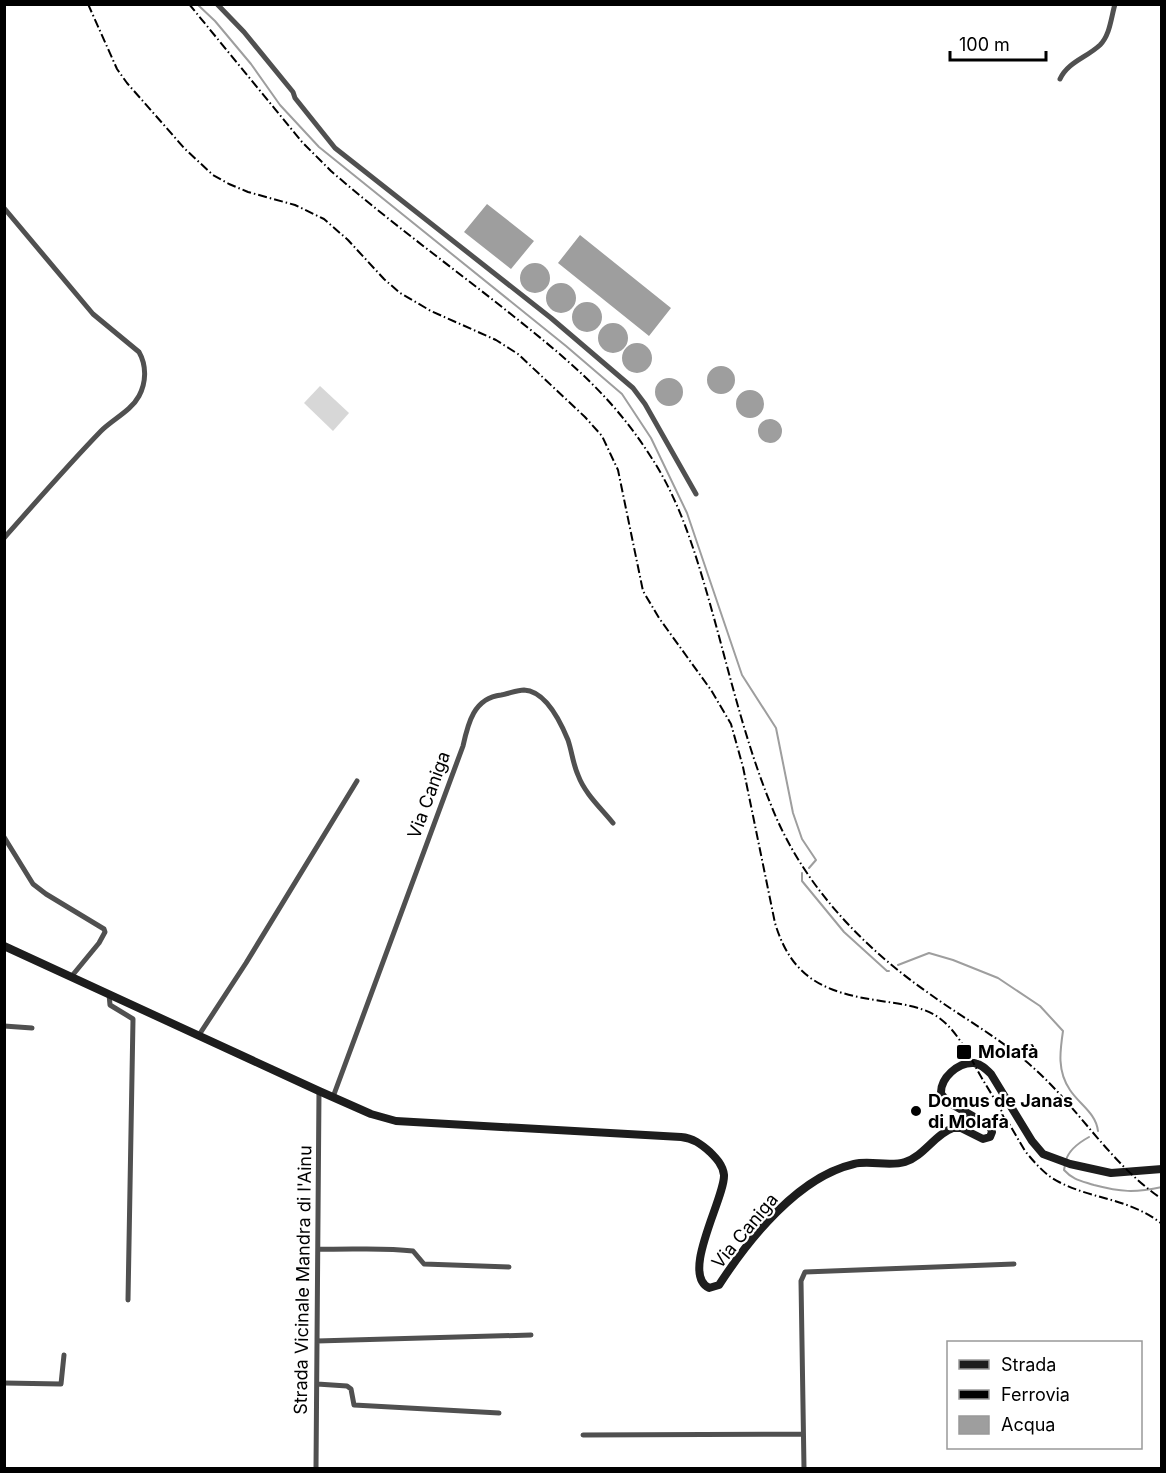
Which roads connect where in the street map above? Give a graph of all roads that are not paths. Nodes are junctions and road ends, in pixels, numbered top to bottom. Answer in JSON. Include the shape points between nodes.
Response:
{"nodes":[{"id":1,"x":217,"y":4,"type":"edge"},
{"id":2,"x":1115,"y":4,"type":"edge"},
{"id":3,"x":1060,"y":79,"type":"dead end"},
{"id":4,"x":4,"y":208,"type":"edge"},
{"id":5,"x":696,"y":494,"type":"dead end"},
{"id":6,"x":4,"y":538,"type":"edge"},
{"id":7,"x":357,"y":781,"type":"dead end"},
{"id":8,"x":614,"y":823,"type":"dead end"},
{"id":9,"x":4,"y":837,"type":"edge"},
{"id":10,"x":4,"y":946,"type":"edge"},
{"id":11,"x":71,"y":976,"type":"junction"},
{"id":12,"x":109,"y":994,"type":"junction"},
{"id":13,"x":4,"y":1026,"type":"edge"},
{"id":14,"x":32,"y":1028,"type":"dead end"},
{"id":15,"x":199,"y":1035,"type":"junction"},
{"id":16,"x":319,"y":1091,"type":"junction"},
{"id":17,"x":333,"y":1097,"type":"junction"},
{"id":18,"x":1161,"y":1169,"type":"edge"},
{"id":19,"x":318,"y":1249,"type":"junction"},
{"id":20,"x":1014,"y":1264,"type":"dead end"},
{"id":21,"x":509,"y":1267,"type":"dead end"},
{"id":22,"x":128,"y":1300,"type":"dead end"},
{"id":23,"x":531,"y":1335,"type":"dead end"},
{"id":24,"x":317,"y":1341,"type":"junction"},
{"id":25,"x":64,"y":1355,"type":"dead end"},
{"id":26,"x":4,"y":1383,"type":"edge"},
{"id":27,"x":317,"y":1384,"type":"junction"},
{"id":28,"x":499,"y":1413,"type":"dead end"},
{"id":29,"x":803,"y":1434,"type":"junction"},
{"id":30,"x":583,"y":1436,"type":"dead end"},
{"id":31,"x":316,"y":1468,"type":"edge"},
{"id":32,"x":804,"y":1468,"type":"edge"}],
"edges":[{"from":1,"to":5,"type":"street","via":[[244,32],[335,148],[551,318],[633,388]]},
{"from":2,"to":3,"type":"street","via":[[1108,32],[1100,45],[1065,69]]},
{"from":4,"to":6,"type":"street","via":[[93,314],[139,352],[145,375],[135,403],[104,428]]},
{"from":7,"to":15,"type":"street"},
{"from":8,"to":17,"type":"street","name":"Via Caniga","via":[[578,777],[565,735],[542,699],[524,690],[485,700],[477,707]]},
{"from":9,"to":11,"type":"street","via":[[33,884],[104,929],[99,943]]},
{"from":10,"to":11,"type":"street","name":"Via Caniga"},
{"from":11,"to":12,"type":"street","name":"Via Caniga"},
{"from":12,"to":15,"type":"street","name":"Via Caniga"},
{"from":12,"to":22,"type":"street","via":[[110,1005],[133,1019]]},
{"from":13,"to":14,"type":"street"},
{"from":15,"to":16,"type":"street","name":"Via Caniga"},
{"from":16,"to":17,"type":"street","name":"Via Caniga"},
{"from":16,"to":19,"type":"street","name":"Strada Vicinale Mandra di l'Ainu"},
{"from":17,"to":18,"type":"street","name":"Via Caniga","via":[[396,1121],[681,1137],[696,1142],[715,1157],[724,1176],[709,1220],[700,1272],[703,1285],[712,1288],[719,1285],[740,1255],[792,1199],[824,1176],[856,1163],[907,1162],[953,1128],[984,1139],[990,1137],[990,1126],[941,1094],[945,1079],[974,1063],[997,1082],[1037,1148],[1059,1161],[1111,1173]]},
{"from":19,"to":21,"type":"street","via":[[386,1248],[413,1251],[424,1264]]},
{"from":19,"to":24,"type":"street","name":"Strada Vicinale Mandra di l'Ainu"},
{"from":20,"to":29,"type":"street","via":[[805,1272],[801,1281]]},
{"from":23,"to":24,"type":"street"},
{"from":24,"to":27,"type":"street","name":"Strada Vicinale Mandra di l'Ainu"},
{"from":25,"to":26,"type":"street","via":[[61,1384]]},
{"from":27,"to":28,"type":"street","via":[[347,1386],[354,1405]]},
{"from":27,"to":31,"type":"street","name":"Strada Vicinale Mandra di l'Ainu"},
{"from":29,"to":30,"type":"street"},
{"from":29,"to":32,"type":"street"}]}
